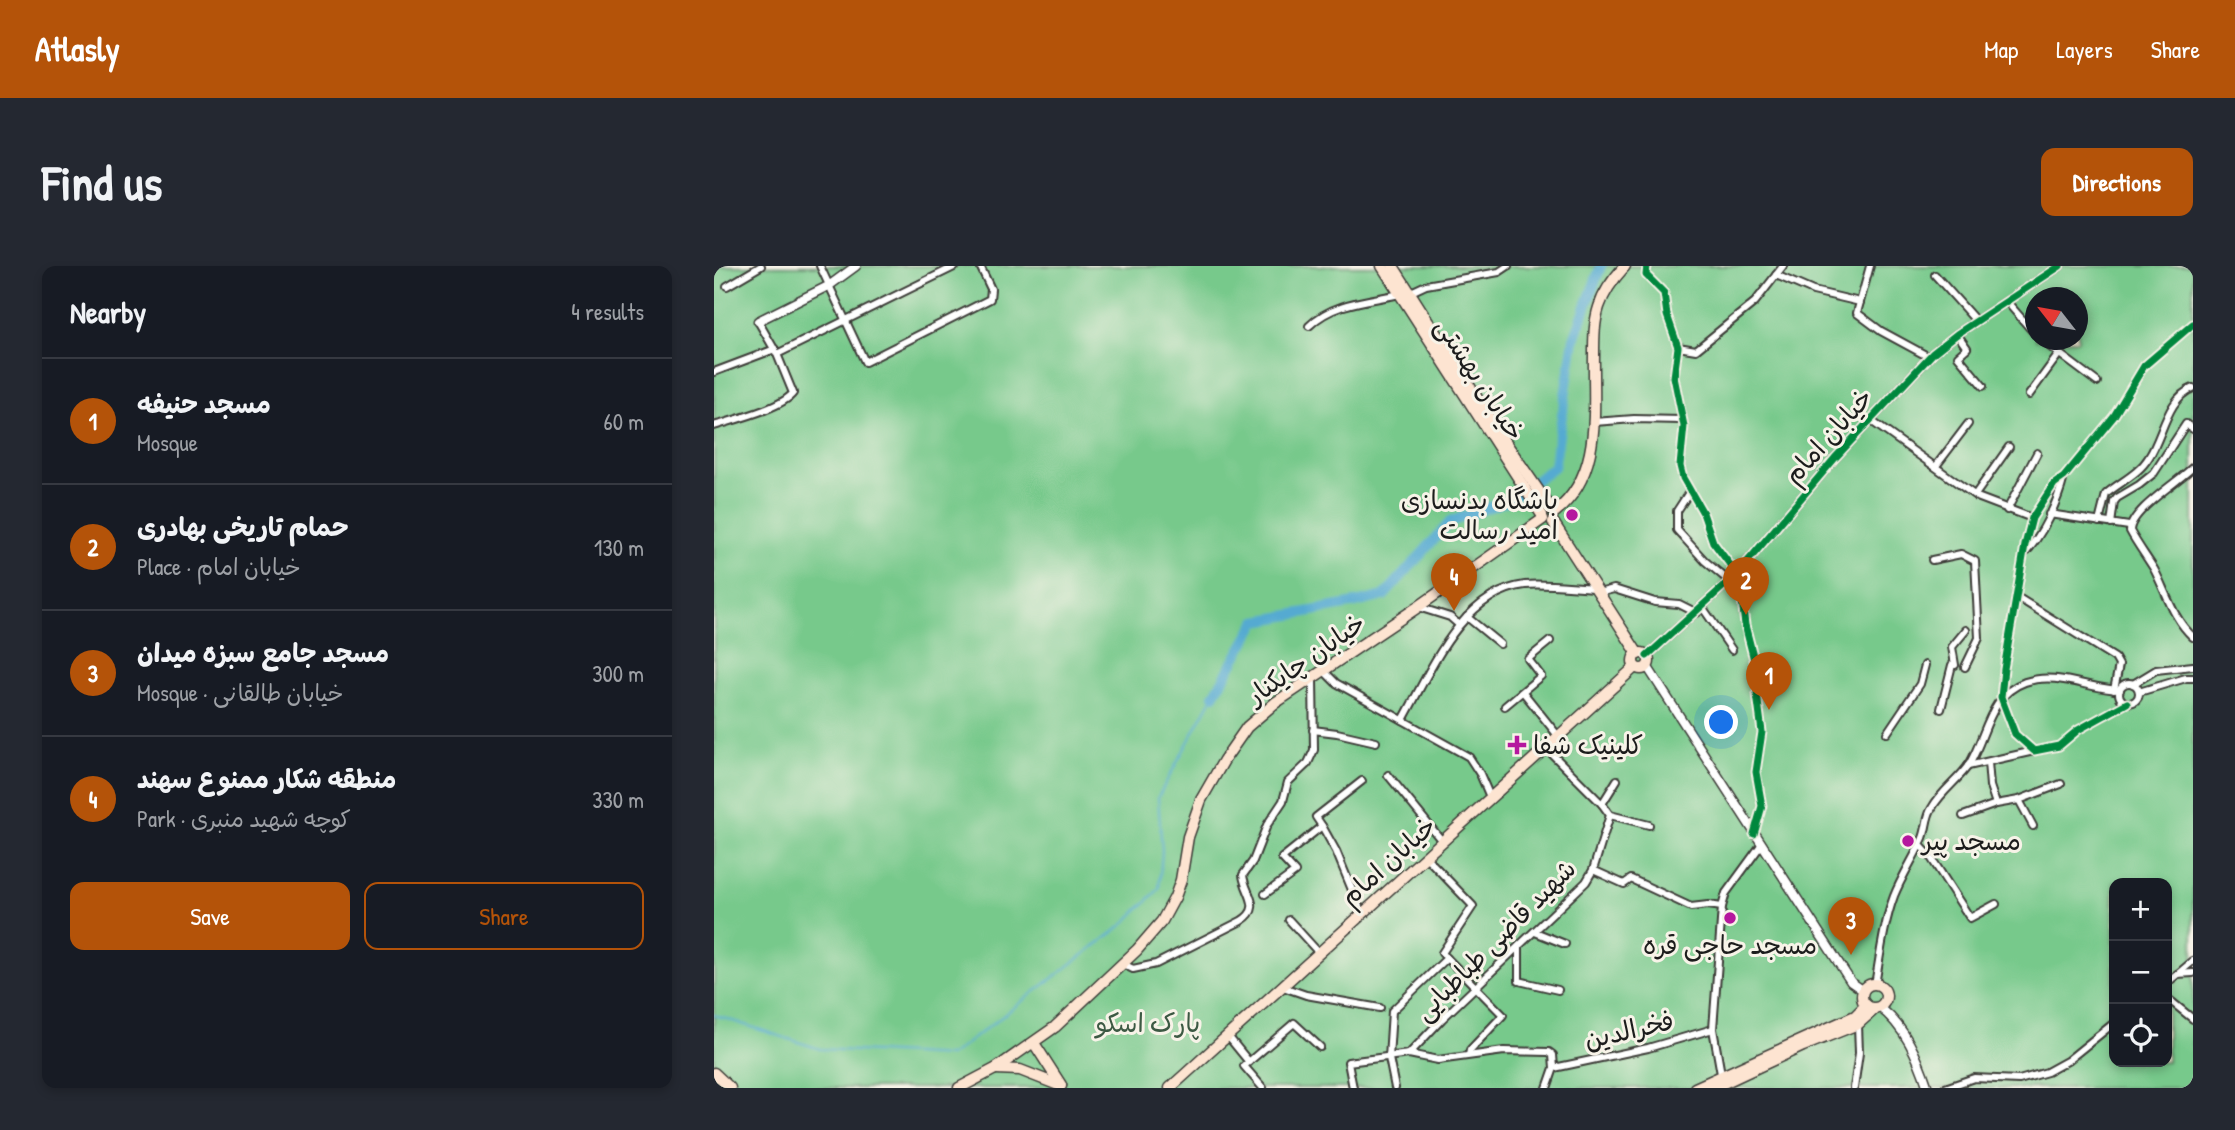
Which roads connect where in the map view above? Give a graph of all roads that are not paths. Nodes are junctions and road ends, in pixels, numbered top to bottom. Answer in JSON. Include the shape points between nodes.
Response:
{"nodes":[{"id":1,"x":761,"y":266,"type":"edge"},
{"id":2,"x":820,"y":266,"type":"edge"},
{"id":3,"x":856,"y":266,"type":"edge"},
{"id":4,"x":956,"y":266,"type":"edge"},
{"id":5,"x":980,"y":266,"type":"edge"},
{"id":6,"x":1382,"y":266,"type":"edge"},
{"id":7,"x":1393,"y":266,"type":"edge"},
{"id":8,"x":1508,"y":266,"type":"edge"},
{"id":9,"x":1625,"y":266,"type":"edge"},
{"id":10,"x":1647,"y":266,"type":"edge"},
{"id":11,"x":1783,"y":266,"type":"edge"},
{"id":12,"x":1870,"y":266,"type":"edge"},
{"id":13,"x":2060,"y":266,"type":"edge"},
{"id":14,"x":1776,"y":275,"type":"junction"},
{"id":15,"x":1935,"y":275,"type":"dead end"},
{"id":16,"x":830,"y":285,"type":"junction"},
{"id":17,"x":727,"y":286,"type":"dead end"},
{"id":18,"x":1405,"y":293,"type":"junction"},
{"id":19,"x":1860,"y":302,"type":"junction"},
{"id":20,"x":2007,"y":302,"type":"junction"},
{"id":21,"x":758,"y":321,"type":"joint"},
{"id":22,"x":1976,"y":321,"type":"junction"},
{"id":23,"x":846,"y":322,"type":"junction"},
{"id":24,"x":2025,"y":323,"type":"edge"},
{"id":25,"x":2193,"y":324,"type":"edge"},
{"id":26,"x":1309,"y":326,"type":"dead end"},
{"id":27,"x":1957,"y":334,"type":"junction"},
{"id":28,"x":1678,"y":347,"type":"junction"},
{"id":29,"x":2054,"y":350,"type":"edge"},
{"id":30,"x":776,"y":352,"type":"junction"},
{"id":31,"x":2059,"y":354,"type":"junction"},
{"id":32,"x":1929,"y":357,"type":"junction"},
{"id":33,"x":714,"y":372,"type":"edge"},
{"id":34,"x":2097,"y":382,"type":"dead end"},
{"id":35,"x":1983,"y":386,"type":"dead end"},
{"id":36,"x":2193,"y":388,"type":"edge"},
{"id":37,"x":2029,"y":395,"type":"dead end"},
{"id":38,"x":1682,"y":420,"type":"junction"},
{"id":39,"x":1870,"y":420,"type":"junction"},
{"id":40,"x":1594,"y":422,"type":"junction"},
{"id":41,"x":1968,"y":424,"type":"dead end"},
{"id":42,"x":714,"y":426,"type":"edge"},
{"id":43,"x":2193,"y":429,"type":"edge"},
{"id":44,"x":2010,"y":447,"type":"dead end"},
{"id":45,"x":2037,"y":453,"type":"dead end"},
{"id":46,"x":1936,"y":466,"type":"junction"},
{"id":47,"x":2193,"y":467,"type":"edge"},
{"id":48,"x":2064,"y":477,"type":"junction"},
{"id":49,"x":1690,"y":492,"type":"junction"},
{"id":50,"x":1975,"y":495,"type":"junction"},
{"id":51,"x":2007,"y":510,"type":"junction"},
{"id":52,"x":2049,"y":514,"type":"junction"},
{"id":53,"x":1549,"y":516,"type":"junction"},
{"id":54,"x":2032,"y":519,"type":"junction"},
{"id":55,"x":2099,"y":522,"type":"junction"},
{"id":56,"x":2111,"y":524,"type":"junction"},
{"id":57,"x":2129,"y":526,"type":"junction"},
{"id":58,"x":2024,"y":554,"type":"junction"},
{"id":59,"x":1932,"y":560,"type":"dead end"},
{"id":60,"x":1737,"y":575,"type":"junction"},
{"id":61,"x":1729,"y":581,"type":"junction"},
{"id":62,"x":1597,"y":590,"type":"junction"},
{"id":63,"x":2017,"y":597,"type":"junction"},
{"id":64,"x":1418,"y":607,"type":"junction"},
{"id":65,"x":1700,"y":610,"type":"junction"},
{"id":66,"x":1467,"y":617,"type":"junction"},
{"id":67,"x":1458,"y":624,"type":"junction"},
{"id":68,"x":1965,"y":630,"type":"dead end"},
{"id":69,"x":2193,"y":637,"type":"edge"},
{"id":70,"x":1550,"y":642,"type":"dead end"},
{"id":71,"x":1500,"y":644,"type":"dead end"},
{"id":72,"x":1732,"y":650,"type":"dead end"},
{"id":73,"x":1642,"y":661,"type":"junction"},
{"id":74,"x":1925,"y":665,"type":"dead end"},
{"id":75,"x":2193,"y":666,"type":"edge"},
{"id":76,"x":1965,"y":667,"type":"dead end"},
{"id":77,"x":1324,"y":671,"type":"junction"},
{"id":78,"x":1313,"y":678,"type":"junction"},
{"id":79,"x":2193,"y":678,"type":"edge"},
{"id":80,"x":2133,"y":684,"type":"junction"},
{"id":81,"x":2117,"y":690,"type":"junction"},
{"id":82,"x":1523,"y":692,"type":"junction"},
{"id":83,"x":2138,"y":692,"type":"junction"},
{"id":84,"x":2001,"y":697,"type":"junction"},
{"id":85,"x":2127,"y":703,"type":"junction"},
{"id":86,"x":1505,"y":706,"type":"dead end"},
{"id":87,"x":1941,"y":709,"type":"dead end"},
{"id":88,"x":1403,"y":720,"type":"junction"},
{"id":89,"x":1313,"y":730,"type":"junction"},
{"id":90,"x":1887,"y":733,"type":"dead end"},
{"id":91,"x":1559,"y":737,"type":"junction"},
{"id":92,"x":1376,"y":742,"type":"dead end"},
{"id":93,"x":1546,"y":748,"type":"junction"},
{"id":94,"x":2034,"y":751,"type":"junction"},
{"id":95,"x":1988,"y":762,"type":"junction"},
{"id":96,"x":1968,"y":766,"type":"junction"},
{"id":97,"x":1388,"y":775,"type":"dead end"},
{"id":98,"x":1617,"y":780,"type":"dead end"},
{"id":99,"x":1362,"y":781,"type":"dead end"},
{"id":100,"x":2061,"y":784,"type":"dead end"},
{"id":101,"x":1490,"y":797,"type":"junction"},
{"id":102,"x":2019,"y":800,"type":"junction"},
{"id":103,"x":1602,"y":804,"type":"junction"},
{"id":104,"x":1996,"y":804,"type":"junction"},
{"id":105,"x":1610,"y":815,"type":"junction"},
{"id":106,"x":1963,"y":816,"type":"dead end"},
{"id":107,"x":1649,"y":825,"type":"dead end"},
{"id":108,"x":1322,"y":826,"type":"junction"},
{"id":109,"x":2033,"y":826,"type":"dead end"},
{"id":110,"x":1754,"y":834,"type":"junction"},
{"id":111,"x":1442,"y":841,"type":"junction"},
{"id":112,"x":1761,"y":845,"type":"junction"},
{"id":113,"x":1920,"y":845,"type":"junction"},
{"id":114,"x":1425,"y":856,"type":"junction"},
{"id":115,"x":1593,"y":870,"type":"junction"},
{"id":116,"x":1265,"y":894,"type":"dead end"},
{"id":117,"x":1996,"y":904,"type":"dead end"},
{"id":118,"x":1722,"y":907,"type":"junction"},
{"id":119,"x":1362,"y":914,"type":"junction"},
{"id":120,"x":1289,"y":920,"type":"dead end"},
{"id":121,"x":1535,"y":932,"type":"junction"},
{"id":122,"x":1565,"y":944,"type":"dead end"},
{"id":123,"x":1519,"y":947,"type":"junction"},
{"id":124,"x":1319,"y":953,"type":"junction"},
{"id":125,"x":1444,"y":956,"type":"junction"},
{"id":126,"x":2193,"y":961,"type":"edge"},
{"id":127,"x":1123,"y":964,"type":"junction"},
{"id":128,"x":2193,"y":973,"type":"edge"},
{"id":129,"x":2177,"y":974,"type":"junction"},
{"id":130,"x":2172,"y":978,"type":"edge"},
{"id":131,"x":1875,"y":985,"type":"junction"},
{"id":132,"x":1283,"y":986,"type":"junction"},
{"id":133,"x":1476,"y":988,"type":"junction"},
{"id":134,"x":1558,"y":989,"type":"dead end"},
{"id":135,"x":1864,"y":990,"type":"junction"},
{"id":136,"x":2172,"y":1002,"type":"edge"},
{"id":137,"x":1874,"y":1007,"type":"junction"},
{"id":138,"x":1380,"y":1008,"type":"dead end"},
{"id":139,"x":2193,"y":1019,"type":"edge"},
{"id":140,"x":1858,"y":1024,"type":"junction"},
{"id":141,"x":2109,"y":1027,"type":"edge"},
{"id":142,"x":1713,"y":1029,"type":"junction"},
{"id":143,"x":1227,"y":1035,"type":"junction"},
{"id":144,"x":1030,"y":1046,"type":"junction"},
{"id":145,"x":1320,"y":1047,"type":"dead end"},
{"id":146,"x":1409,"y":1054,"type":"junction"},
{"id":147,"x":1469,"y":1055,"type":"junction"},
{"id":148,"x":1389,"y":1058,"type":"junction"},
{"id":149,"x":1249,"y":1062,"type":"junction"},
{"id":150,"x":1554,"y":1068,"type":"junction"},
{"id":151,"x":995,"y":1069,"type":"junction"},
{"id":152,"x":714,"y":1073,"type":"edge"},
{"id":153,"x":1032,"y":1074,"type":"junction"},
{"id":154,"x":1996,"y":1079,"type":"junction"},
{"id":155,"x":1720,"y":1084,"type":"edge"},
{"id":156,"x":1062,"y":1087,"type":"edge"},
{"id":157,"x":730,"y":1088,"type":"edge"},
{"id":158,"x":959,"y":1088,"type":"edge"},
{"id":159,"x":1170,"y":1088,"type":"edge"},
{"id":160,"x":1263,"y":1088,"type":"edge"},
{"id":161,"x":1353,"y":1088,"type":"edge"},
{"id":162,"x":1395,"y":1088,"type":"edge"},
{"id":163,"x":1547,"y":1088,"type":"edge"},
{"id":164,"x":1695,"y":1088,"type":"edge"},
{"id":165,"x":1854,"y":1088,"type":"edge"},
{"id":166,"x":1928,"y":1088,"type":"edge"},
{"id":167,"x":1945,"y":1088,"type":"edge"},
{"id":168,"x":2000,"y":1088,"type":"edge"}],
"edges":[{"from":1,"to":17,"type":"street"},
{"from":2,"to":16,"type":"street"},
{"from":3,"to":16,"type":"street"},
{"from":4,"to":23,"type":"street"},
{"from":5,"to":23,"type":"street","via":[[992,295],[989,299],[865,362]]},
{"from":6,"to":18,"type":"main road","name":"خیابان بهشتی"},
{"from":7,"to":18,"type":"main road","name":"خیابان بهشتی"},
{"from":8,"to":18,"type":"street","via":[[1499,272]]},
{"from":9,"to":40,"type":"main road","name":"خیابان چایکنار","via":[[1606,290],[1596,319]]},
{"from":10,"to":28,"type":"street","via":[[1646,275],[1664,293]]},
{"from":11,"to":14,"type":"street"},
{"from":12,"to":19,"type":"street"},
{"from":13,"to":20,"type":"street","name":"خیابان امام"},
{"from":14,"to":19,"type":"street","via":[[1813,291]]},
{"from":14,"to":28,"type":"street","via":[[1755,302],[1696,350]]},
{"from":15,"to":22,"type":"street"},
{"from":16,"to":21,"type":"street"},
{"from":16,"to":23,"type":"street"},
{"from":18,"to":26,"type":"street","via":[[1348,304]]},
{"from":18,"to":53,"type":"main road","name":"خیابان بهشتی"},
{"from":19,"to":32,"type":"street","via":[[1860,317]]},
{"from":20,"to":22,"type":"street","name":"خیابان امام"},
{"from":20,"to":24,"type":"street"},
{"from":21,"to":30,"type":"street"},
{"from":22,"to":27,"type":"street","name":"خیابان امام"},
{"from":23,"to":30,"type":"street"},
{"from":25,"to":48,"type":"street","via":[[2144,366],[2114,416]]},
{"from":27,"to":32,"type":"street","name":"خیابان امام"},
{"from":27,"to":35,"type":"street","via":[[1967,348],[1958,356]]},
{"from":28,"to":38,"type":"street","via":[[1674,377]]},
{"from":29,"to":31,"type":"street"},
{"from":30,"to":33,"type":"street"},
{"from":30,"to":42,"type":"street","via":[[792,387],[790,398]]},
{"from":31,"to":34,"type":"street"},
{"from":31,"to":37,"type":"street"},
{"from":32,"to":39,"type":"street","name":"خیابان امام"},
{"from":36,"to":55,"type":"street","via":[[2178,397],[2148,459],[2106,494]]},
{"from":38,"to":40,"type":"street"},
{"from":38,"to":49,"type":"street","via":[[1681,466]]},
{"from":39,"to":46,"type":"street"},
{"from":39,"to":60,"type":"street","name":"خیابان امام"},
{"from":40,"to":53,"type":"main road","name":"خیابان چایکنار","via":[[1583,479]]},
{"from":41,"to":46,"type":"street"},
{"from":43,"to":56,"type":"street","via":[[2186,424],[2154,473],[2117,498]]},
{"from":44,"to":50,"type":"street"},
{"from":45,"to":51,"type":"street"},
{"from":46,"to":50,"type":"street"},
{"from":47,"to":57,"type":"street"},
{"from":48,"to":52,"type":"street"},
{"from":48,"to":54,"type":"street","via":[[2054,484]]},
{"from":49,"to":60,"type":"street","via":[[1713,542]]},
{"from":49,"to":61,"type":"street","via":[[1677,511],[1677,530]]},
{"from":50,"to":51,"type":"street"},
{"from":51,"to":54,"type":"street"},
{"from":52,"to":55,"type":"street"},
{"from":52,"to":58,"type":"street"},
{"from":53,"to":62,"type":"main road","name":"خیابان بهشتی"},
{"from":53,"to":64,"type":"main road","name":"خیابان چایکنار"},
{"from":54,"to":58,"type":"street"},
{"from":55,"to":56,"type":"street"},
{"from":56,"to":57,"type":"street"},
{"from":57,"to":69,"type":"street","via":[[2174,613]]},
{"from":58,"to":63,"type":"street"},
{"from":59,"to":76,"type":"street","via":[[1961,554],[1975,561],[1979,638]]},
{"from":60,"to":61,"type":"street","name":"خیابان امام"},
{"from":60,"to":110,"type":"street","via":[[1759,678],[1762,732],[1756,772],[1762,806]]},
{"from":61,"to":65,"type":"street","name":"خیابان امام"},
{"from":62,"to":65,"type":"street","via":[[1614,589]]},
{"from":62,"to":66,"type":"street","via":[[1510,588]]},
{"from":62,"to":73,"type":"main road","name":"خیابان بهشتی"},
{"from":63,"to":81,"type":"street","via":[[2115,658],[2119,665]]},
{"from":63,"to":84,"type":"street"},
{"from":64,"to":67,"type":"street"},
{"from":64,"to":77,"type":"main road","name":"خیابان چایکنار"},
{"from":65,"to":72,"type":"street"},
{"from":65,"to":73,"type":"street","name":"خیابان امام"},
{"from":66,"to":67,"type":"street"},
{"from":66,"to":71,"type":"street"},
{"from":67,"to":88,"type":"street"},
{"from":68,"to":87,"type":"street","via":[[1952,647],[1953,665]]},
{"from":70,"to":82,"type":"street","via":[[1528,659],[1541,676]]},
{"from":73,"to":91,"type":"main road","name":"خیابان امام"},
{"from":73,"to":110,"type":"street"},
{"from":74,"to":90,"type":"street","via":[[1920,684]]},
{"from":75,"to":80,"type":"street","via":[[2156,670]]},
{"from":77,"to":78,"type":"main road","name":"خیابان چایکنار"},
{"from":77,"to":88,"type":"street","via":[[1336,683]]},
{"from":78,"to":89,"type":"street"},
{"from":78,"to":127,"type":"main road","name":"خیابان چایکنار","via":[[1247,727],[1224,760],[1201,800],[1175,897],[1162,921]]},
{"from":79,"to":83,"type":"street"},
{"from":80,"to":81,"type":"street"},
{"from":80,"to":83,"type":"street"},
{"from":81,"to":84,"type":"street","via":[[2045,678],[2016,686]]},
{"from":81,"to":85,"type":"street"},
{"from":82,"to":86,"type":"street"},
{"from":82,"to":91,"type":"street"},
{"from":83,"to":85,"type":"street","via":[[2135,701]]},
{"from":84,"to":94,"type":"street","via":[[2015,734]]},
{"from":84,"to":96,"type":"street"},
{"from":85,"to":94,"type":"street","via":[[2078,730],[2059,747]]},
{"from":88,"to":101,"type":"street","via":[[1469,757]]},
{"from":89,"to":92,"type":"street"},
{"from":89,"to":127,"type":"street","via":[[1314,750],[1308,763],[1288,782],[1283,801],[1243,875],[1251,912],[1157,964],[1133,969]]},
{"from":91,"to":93,"type":"main road","name":"خیابان امام"},
{"from":93,"to":101,"type":"main road","name":"خیابان امام"},
{"from":93,"to":103,"type":"street"},
{"from":94,"to":95,"type":"street"},
{"from":95,"to":96,"type":"street"},
{"from":95,"to":104,"type":"street"},
{"from":96,"to":113,"type":"street","via":[[1932,807]]},
{"from":97,"to":111,"type":"street"},
{"from":98,"to":103,"type":"street"},
{"from":99,"to":108,"type":"street","via":[[1315,817]]},
{"from":100,"to":102,"type":"street"},
{"from":101,"to":111,"type":"main road","name":"خیابان امام"},
{"from":102,"to":104,"type":"street"},
{"from":102,"to":109,"type":"street"},
{"from":103,"to":105,"type":"street"},
{"from":104,"to":106,"type":"street"},
{"from":105,"to":107,"type":"street"},
{"from":105,"to":115,"type":"street","name":"شهید قاضی طباطبایی"},
{"from":108,"to":116,"type":"street","via":[[1282,858],[1295,872]]},
{"from":108,"to":119,"type":"street"},
{"from":110,"to":112,"type":"street"},
{"from":111,"to":114,"type":"main road","name":"خیابان امام"},
{"from":112,"to":118,"type":"street","via":[[1726,893]]},
{"from":112,"to":135,"type":"street","via":[[1851,982]]},
{"from":113,"to":117,"type":"street","via":[[1970,918]]},
{"from":113,"to":131,"type":"street","via":[[1893,900]]},
{"from":114,"to":119,"type":"main road","name":"خیابان امام"},
{"from":114,"to":125,"type":"street","via":[[1473,906]]},
{"from":115,"to":118,"type":"street","via":[[1624,884],[1631,878],[1691,907]]},
{"from":115,"to":121,"type":"street","name":"شهید قاضی طباطبایی"},
{"from":118,"to":142,"type":"street"},
{"from":119,"to":124,"type":"main road","name":"خیابان امام"},
{"from":120,"to":124,"type":"street"},
{"from":121,"to":122,"type":"street"},
{"from":121,"to":123,"type":"street","name":"شهید قاضی طباطبایی"},
{"from":123,"to":133,"type":"street","name":"شهید قاضی طباطبایی"},
{"from":123,"to":134,"type":"street","via":[[1519,981]]},
{"from":124,"to":132,"type":"main road","name":"خیابان امام"},
{"from":125,"to":133,"type":"street"},
{"from":125,"to":148,"type":"street","via":[[1392,1011]]},
{"from":126,"to":129,"type":"street"},
{"from":127,"to":144,"type":"main road","name":"خیابان چایکنار"},
{"from":128,"to":129,"type":"street"},
{"from":129,"to":130,"type":"street"},
{"from":131,"to":135,"type":"main road"},
{"from":131,"to":137,"type":"main road","via":[[1886,994],[1885,1002]]},
{"from":132,"to":138,"type":"street","via":[[1306,995]]},
{"from":132,"to":143,"type":"main road","name":"خیابان امام"},
{"from":133,"to":146,"type":"street","name":"شهید قاضی طباطبایی"},
{"from":133,"to":147,"type":"street","via":[[1503,1015]]},
{"from":135,"to":137,"type":"main road","via":[[1863,998]]},
{"from":136,"to":139,"type":"street"},
{"from":137,"to":140,"type":"main road"},
{"from":137,"to":155,"type":"main road"},
{"from":137,"to":166,"type":"street","via":[[1893,1017],[1900,1027]]},
{"from":140,"to":155,"type":"main road"},
{"from":140,"to":165,"type":"street"},
{"from":141,"to":154,"type":"street","via":[[2047,1072],[2019,1080]]},
{"from":142,"to":150,"type":"street","name":"فخرالدین"},
{"from":142,"to":155,"type":"street"},
{"from":143,"to":149,"type":"street"},
{"from":143,"to":159,"type":"main road","name":"خیابان امام"},
{"from":144,"to":151,"type":"main road","name":"خیابان چایکنار"},
{"from":144,"to":153,"type":"main road","via":[[1020,1062]]},
{"from":144,"to":156,"type":"main road"},
{"from":145,"to":149,"type":"street","via":[[1294,1023]]},
{"from":146,"to":147,"type":"street","via":[[1438,1060]]},
{"from":146,"to":148,"type":"street"},
{"from":147,"to":150,"type":"street","via":[[1549,1052]]},
{"from":148,"to":161,"type":"street","via":[[1348,1062]]},
{"from":148,"to":162,"type":"street"},
{"from":149,"to":160,"type":"street","via":[[1244,1066]]},
{"from":150,"to":163,"type":"street"},
{"from":151,"to":153,"type":"main road"},
{"from":151,"to":158,"type":"main road","name":"خیابان چایکنار"},
{"from":152,"to":157,"type":"main road"},
{"from":153,"to":156,"type":"main road"},
{"from":154,"to":167,"type":"street","via":[[1974,1078]]},
{"from":154,"to":168,"type":"street"},
{"from":155,"to":164,"type":"main road"}]}
